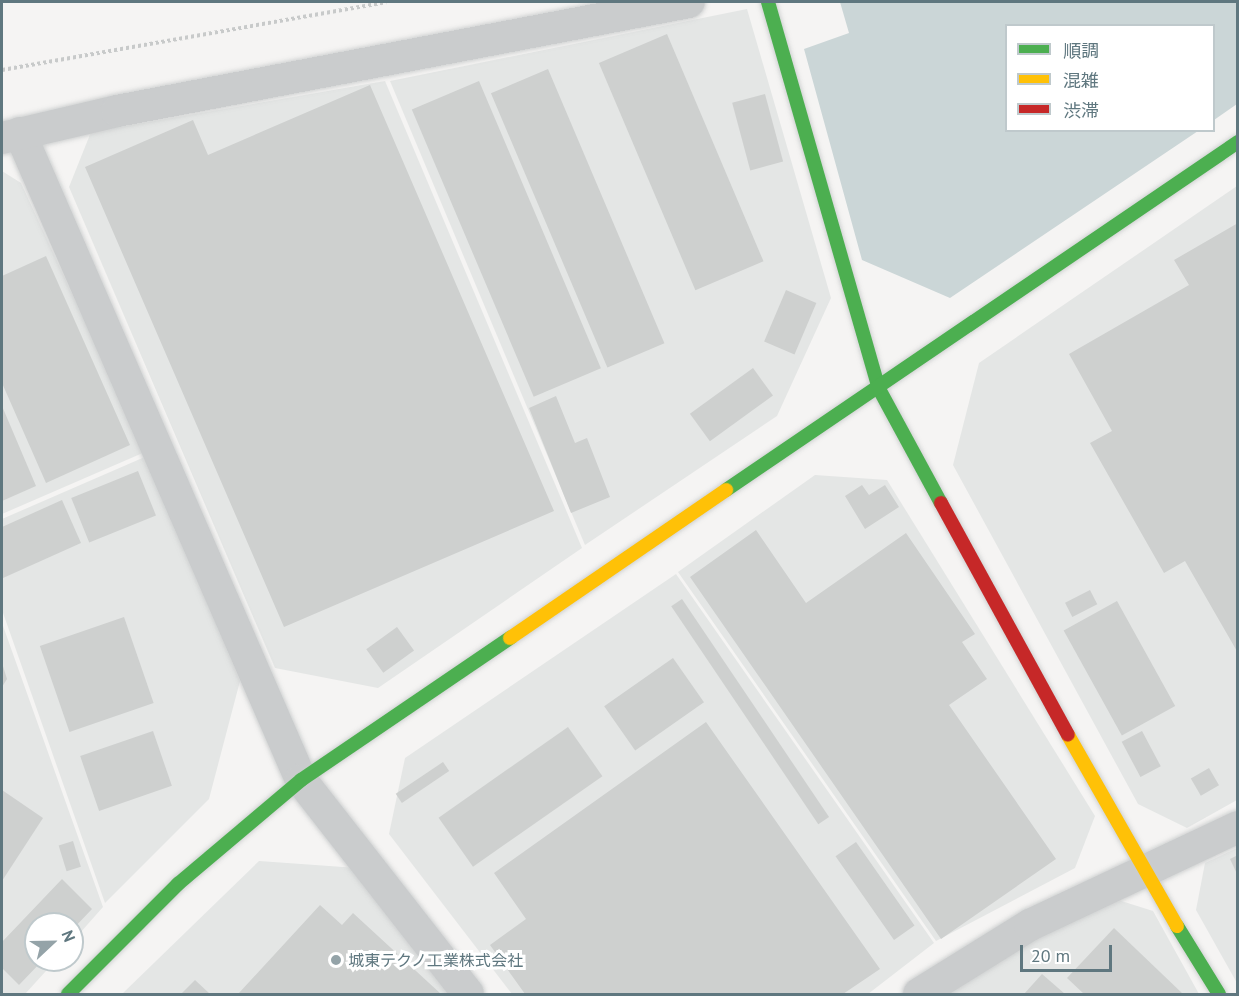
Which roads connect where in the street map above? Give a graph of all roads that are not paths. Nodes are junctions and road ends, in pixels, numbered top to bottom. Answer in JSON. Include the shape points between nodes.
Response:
{"nodes":[{"id":1,"x":689,"y":2,"type":"edge"},
{"id":2,"x":768,"y":2,"type":"edge"},
{"id":3,"x":11,"y":136,"type":"edge"},
{"id":4,"x":1238,"y":142,"type":"edge"},
{"id":5,"x":879,"y":389,"type":"junction"},
{"id":6,"x":301,"y":780,"type":"junction"},
{"id":7,"x":1238,"y":827,"type":"edge"},
{"id":8,"x":1142,"y":870,"type":"junction"},
{"id":9,"x":68,"y":994,"type":"edge"},
{"id":10,"x":468,"y":994,"type":"edge"},
{"id":11,"x":919,"y":994,"type":"edge"},
{"id":12,"x":1219,"y":994,"type":"edge"}],
"edges":[{"from":1,"to":3,"type":"street"},
{"from":2,"to":5,"type":"street"},
{"from":3,"to":6,"type":"street"},
{"from":4,"to":5,"type":"street"},
{"from":5,"to":6,"type":"street"},
{"from":5,"to":8,"type":"street"},
{"from":6,"to":9,"type":"street","via":[[178,884]]},
{"from":6,"to":10,"type":"street"},
{"from":7,"to":8,"type":"street"},
{"from":8,"to":11,"type":"street","via":[[1030,925]]},
{"from":8,"to":12,"type":"street"}]}
